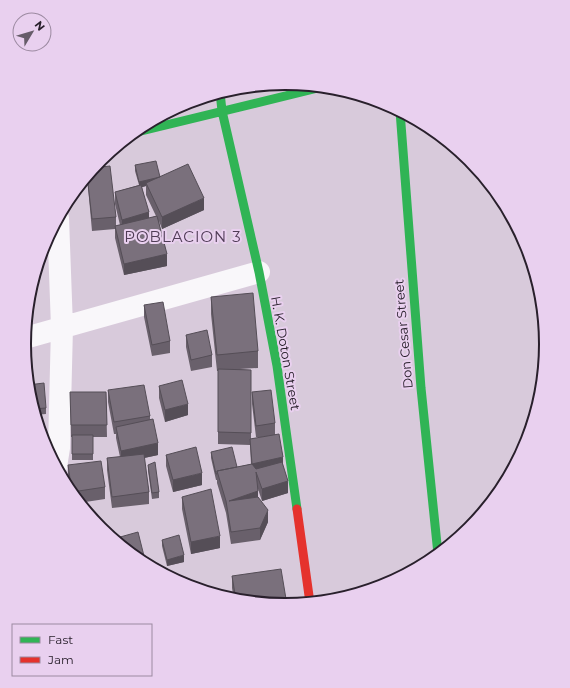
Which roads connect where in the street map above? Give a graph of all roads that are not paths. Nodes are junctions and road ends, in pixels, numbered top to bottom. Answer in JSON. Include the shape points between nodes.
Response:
{"nodes":[{"id":1,"x":305,"y":91,"type":"edge"},
{"id":2,"x":221,"y":99,"type":"edge"},
{"id":3,"x":222,"y":111,"type":"junction"},
{"id":4,"x":400,"y":118,"type":"edge"},
{"id":5,"x":151,"y":129,"type":"edge"},
{"id":6,"x":58,"y":229,"type":"edge"},
{"id":7,"x":259,"y":272,"type":"junction"},
{"id":8,"x":62,"y":327,"type":"junction"},
{"id":9,"x":31,"y":336,"type":"edge"},
{"id":10,"x":58,"y":457,"type":"edge"},
{"id":11,"x":437,"y":548,"type":"edge"},
{"id":12,"x":309,"y":597,"type":"edge"}],
"edges":[{"from":1,"to":3,"type":"street"},
{"from":2,"to":3,"type":"street","name":"H. K. Doton Street"},
{"from":3,"to":5,"type":"street"},
{"from":3,"to":7,"type":"street","name":"H. K. Doton Street"},
{"from":4,"to":11,"type":"street","name":"Don Cesar Street","via":[[415,329]]},
{"from":6,"to":8,"type":"street"},
{"from":7,"to":8,"type":"street"},
{"from":7,"to":12,"type":"street","name":"H. K. Doton Street","via":[[277,366]]},
{"from":8,"to":9,"type":"street"},
{"from":8,"to":10,"type":"street"}]}
